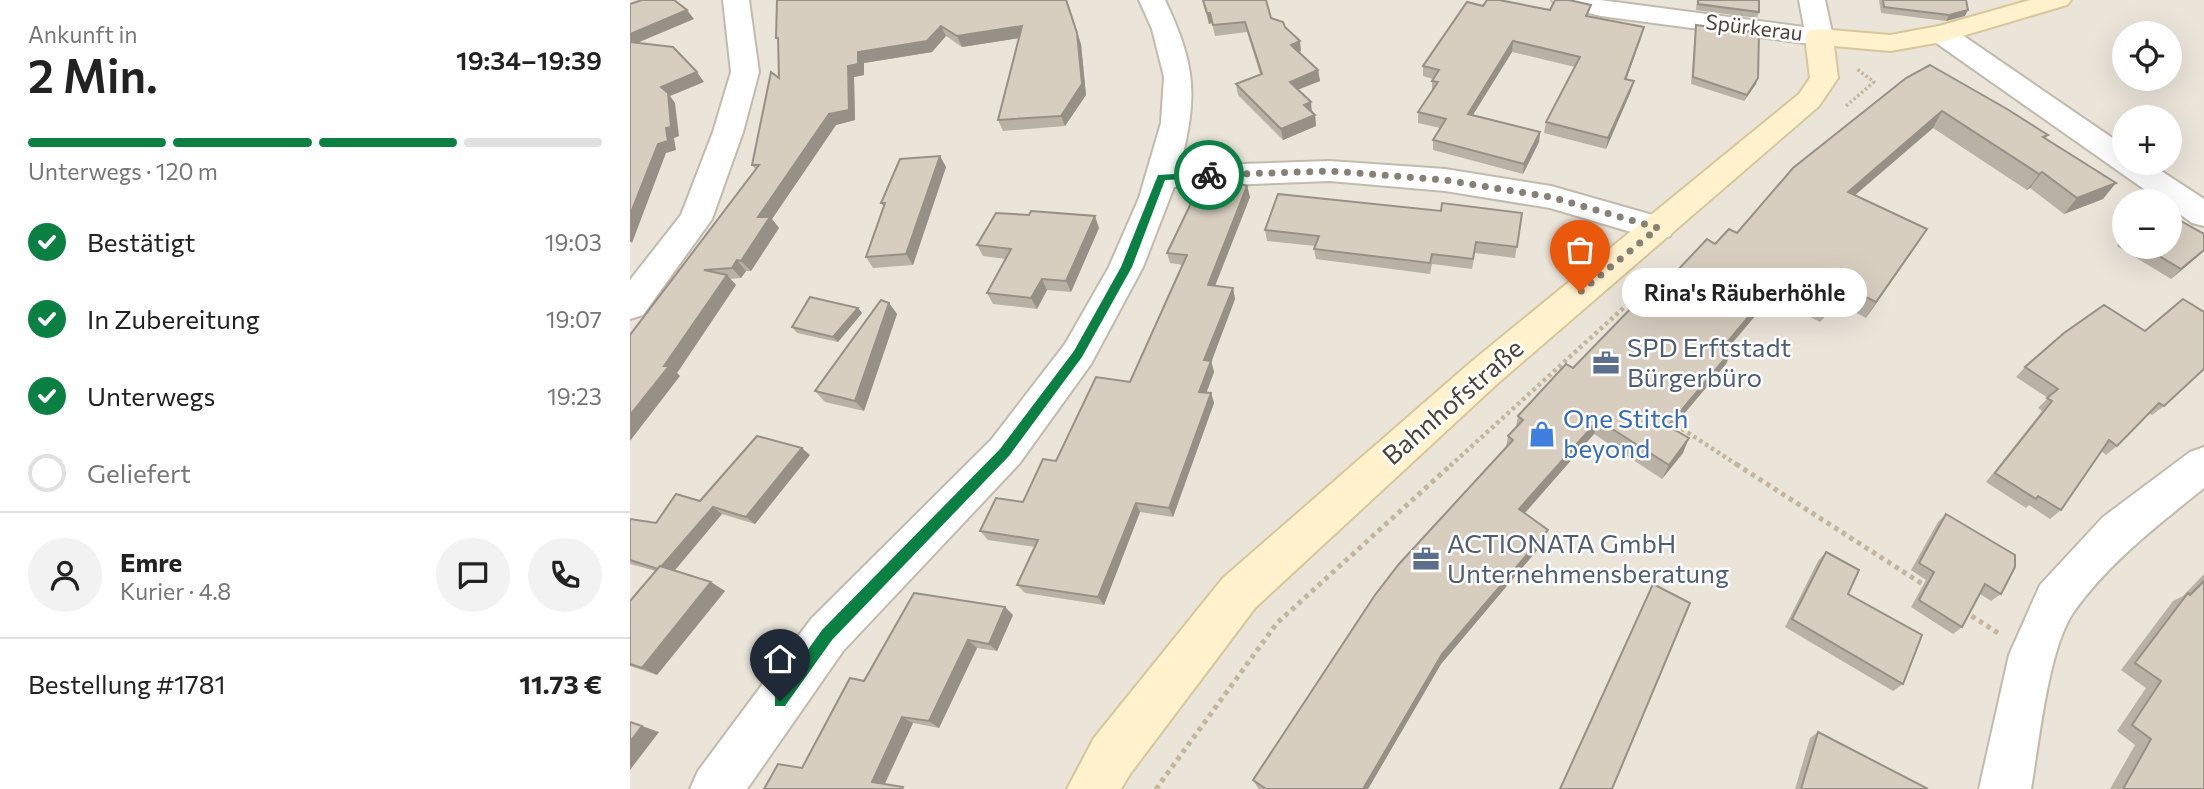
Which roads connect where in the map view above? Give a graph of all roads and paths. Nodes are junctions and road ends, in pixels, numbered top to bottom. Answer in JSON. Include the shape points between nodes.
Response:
{"nodes":[{"id":1,"x":736,"y":0,"type":"edge"},
{"id":2,"x":1152,"y":0,"type":"edge"},
{"id":3,"x":1565,"y":0,"type":"edge"},
{"id":4,"x":2058,"y":0,"type":"edge"},
{"id":5,"x":1815,"y":18,"type":"edge"},
{"id":6,"x":1942,"y":34,"type":"junction"},
{"id":7,"x":1843,"y":109,"type":"dead end"},
{"id":8,"x":2112,"y":151,"type":"edge"},
{"id":9,"x":2146,"y":175,"type":"edge"},
{"id":10,"x":1161,"y":177,"type":"junction"},
{"id":11,"x":2204,"y":215,"type":"edge"},
{"id":12,"x":1658,"y":228,"type":"junction"},
{"id":13,"x":1661,"y":274,"type":"dead end"},
{"id":14,"x":630,"y":306,"type":"edge"},
{"id":15,"x":1569,"y":357,"type":"junction"},
{"id":16,"x":1580,"y":364,"type":"edge"},
{"id":17,"x":1665,"y":417,"type":"edge"},
{"id":18,"x":2204,"y":464,"type":"edge"},
{"id":19,"x":1928,"y":588,"type":"edge"},
{"id":20,"x":1963,"y":610,"type":"edge"},
{"id":21,"x":2032,"y":655,"type":"junction"},
{"id":22,"x":716,"y":789,"type":"edge"},
{"id":23,"x":1093,"y":789,"type":"edge"},
{"id":24,"x":1156,"y":789,"type":"edge"},
{"id":25,"x":2005,"y":789,"type":"edge"}],
"edges":[{"from":1,"to":14,"type":"street","via":[[744,72],[728,132],[696,219]]},
{"from":2,"to":10,"type":"street","via":[[1178,77],[1176,124]]},
{"from":3,"to":5,"type":"street","name":"Spürkerau","via":[[1601,8]]},
{"from":4,"to":6,"type":"street"},
{"from":5,"to":6,"type":"street","via":[[1890,43]]},
{"from":5,"to":7,"type":"path","via":[[1874,82]]},
{"from":5,"to":12,"type":"street","name":"Bahnhofstraße","via":[[1824,78],[1810,100]]},
{"from":6,"to":8,"type":"street"},
{"from":9,"to":11,"type":"street"},
{"from":10,"to":12,"type":"street","via":[[1330,171],[1445,180],[1551,197]]},
{"from":10,"to":22,"type":"street","via":[[1126,267],[1078,354],[1005,453],[827,635]]},
{"from":12,"to":23,"type":"street","name":"Bahnhofstraße","via":[[1484,373],[1239,593],[1112,756]]},
{"from":13,"to":15,"type":"path"},
{"from":15,"to":16,"type":"path"},
{"from":15,"to":24,"type":"path","via":[[1277,623]]},
{"from":17,"to":19,"type":"path"},
{"from":18,"to":21,"type":"street","via":[[2118,531],[2056,600]]},
{"from":20,"to":21,"type":"path"},
{"from":21,"to":25,"type":"street"}]}
